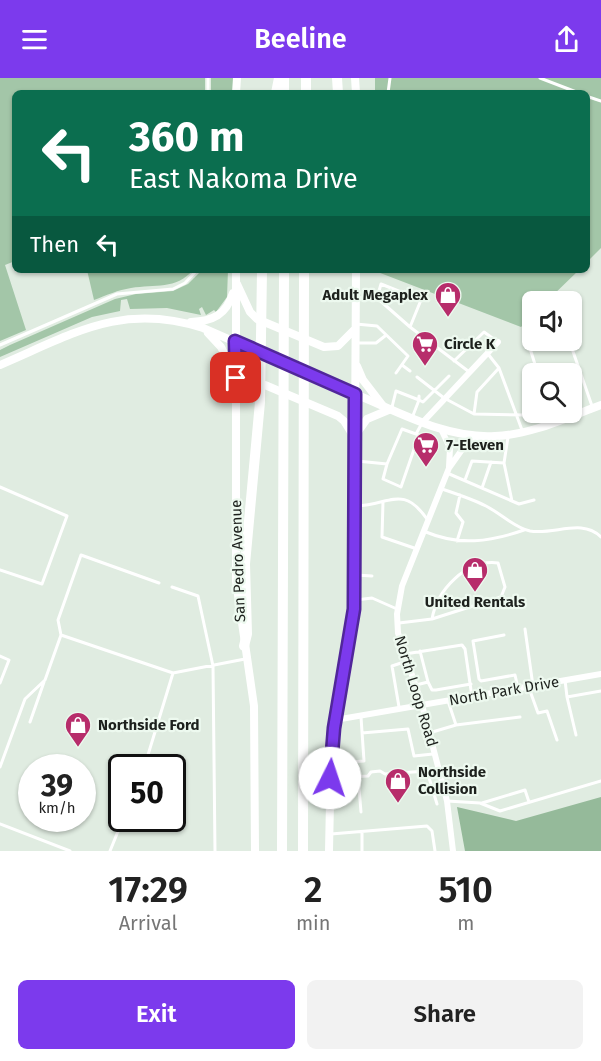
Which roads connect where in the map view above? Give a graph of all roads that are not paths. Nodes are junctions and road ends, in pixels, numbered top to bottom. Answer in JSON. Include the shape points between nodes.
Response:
{"nodes":[{"id":1,"x":540,"y":78,"type":"edge"},
{"id":2,"x":571,"y":90,"type":"edge"},
{"id":3,"x":194,"y":273,"type":"edge"},
{"id":4,"x":236,"y":273,"type":"edge"},
{"id":5,"x":262,"y":273,"type":"edge"},
{"id":6,"x":284,"y":273,"type":"edge"},
{"id":7,"x":304,"y":273,"type":"edge"},
{"id":8,"x":356,"y":273,"type":"edge"},
{"id":9,"x":236,"y":281,"type":"junction"},
{"id":10,"x":356,"y":298,"type":"junction"},
{"id":11,"x":377,"y":298,"type":"junction"},
{"id":12,"x":184,"y":322,"type":"junction"},
{"id":13,"x":355,"y":326,"type":"junction"},
{"id":14,"x":410,"y":327,"type":"junction"},
{"id":15,"x":203,"y":328,"type":"junction"},
{"id":16,"x":385,"y":336,"type":"junction"},
{"id":17,"x":235,"y":341,"type":"junction"},
{"id":18,"x":498,"y":342,"type":"joint"},
{"id":19,"x":355,"y":343,"type":"junction"},
{"id":20,"x":0,"y":345,"type":"edge"},
{"id":21,"x":574,"y":351,"type":"edge"},
{"id":22,"x":487,"y":353,"type":"junction"},
{"id":23,"x":355,"y":358,"type":"junction"},
{"id":24,"x":454,"y":361,"type":"junction"},
{"id":25,"x":0,"y":365,"type":"edge"},
{"id":26,"x":402,"y":365,"type":"junction"},
{"id":27,"x":499,"y":368,"type":"junction"},
{"id":28,"x":410,"y":371,"type":"dead end"},
{"id":29,"x":468,"y":371,"type":"junction"},
{"id":30,"x":396,"y":373,"type":"dead end"},
{"id":31,"x":449,"y":376,"type":"dead end"},
{"id":32,"x":236,"y":378,"type":"junction"},
{"id":33,"x":418,"y":382,"type":"dead end"},
{"id":34,"x":435,"y":391,"type":"junction"},
{"id":35,"x":355,"y":394,"type":"junction"},
{"id":36,"x":419,"y":398,"type":"junction"},
{"id":37,"x":444,"y":398,"type":"junction"},
{"id":38,"x":236,"y":399,"type":"junction"},
{"id":39,"x":387,"y":407,"type":"junction"},
{"id":40,"x":597,"y":407,"type":"edge"},
{"id":41,"x":582,"y":412,"type":"edge"},
{"id":42,"x":517,"y":413,"type":"junction"},
{"id":43,"x":474,"y":414,"type":"junction"},
{"id":44,"x":522,"y":414,"type":"edge"},
{"id":45,"x":412,"y":418,"type":"junction"},
{"id":46,"x":423,"y":422,"type":"junction"},
{"id":47,"x":549,"y":423,"type":"edge"},
{"id":48,"x":441,"y":429,"type":"junction"},
{"id":49,"x":523,"y":432,"type":"junction"},
{"id":50,"x":416,"y":434,"type":"junction"},
{"id":51,"x":508,"y":435,"type":"junction"},
{"id":52,"x":481,"y":436,"type":"junction"},
{"id":53,"x":355,"y":439,"type":"junction"},
{"id":54,"x":396,"y":443,"type":"junction"},
{"id":55,"x":402,"y":445,"type":"dead end"},
{"id":56,"x":393,"y":450,"type":"junction"},
{"id":57,"x":399,"y":453,"type":"dead end"},
{"id":58,"x":390,"y":458,"type":"junction"},
{"id":59,"x":396,"y":460,"type":"dead end"},
{"id":60,"x":355,"y":461,"type":"junction"},
{"id":61,"x":491,"y":462,"type":"junction"},
{"id":62,"x":404,"y":463,"type":"dead end"},
{"id":63,"x":504,"y":463,"type":"junction"},
{"id":64,"x":387,"y":464,"type":"junction"},
{"id":65,"x":409,"y":465,"type":"junction"},
{"id":66,"x":394,"y":468,"type":"dead end"},
{"id":67,"x":448,"y":470,"type":"junction"},
{"id":68,"x":385,"y":473,"type":"junction"},
{"id":69,"x":391,"y":475,"type":"dead end"},
{"id":70,"x":465,"y":480,"type":"junction"},
{"id":71,"x":0,"y":488,"type":"edge"},
{"id":72,"x":441,"y":488,"type":"junction"},
{"id":73,"x":482,"y":488,"type":"junction"},
{"id":74,"x":460,"y":495,"type":"junction"},
{"id":75,"x":534,"y":500,"type":"dead end"},
{"id":76,"x":512,"y":501,"type":"junction"},
{"id":77,"x":383,"y":502,"type":"junction"},
{"id":78,"x":355,"y":506,"type":"junction"},
{"id":79,"x":428,"y":521,"type":"junction"},
{"id":80,"x":525,"y":530,"type":"junction"},
{"id":81,"x":424,"y":531,"type":"junction"},
{"id":82,"x":601,"y":537,"type":"edge"},
{"id":83,"x":457,"y":542,"type":"junction"},
{"id":84,"x":417,"y":549,"type":"junction"},
{"id":85,"x":0,"y":570,"type":"edge"},
{"id":86,"x":355,"y":575,"type":"junction"},
{"id":87,"x":372,"y":576,"type":"dead end"},
{"id":88,"x":159,"y":582,"type":"dead end"},
{"id":89,"x":172,"y":587,"type":"dead end"},
{"id":90,"x":354,"y":600,"type":"junction"},
{"id":91,"x":397,"y":609,"type":"junction"},
{"id":92,"x":432,"y":619,"type":"junction"},
{"id":93,"x":397,"y":623,"type":"junction"},
{"id":94,"x":525,"y":629,"type":"dead end"},
{"id":95,"x":61,"y":635,"type":"junction"},
{"id":96,"x":504,"y":636,"type":"dead end"},
{"id":97,"x":244,"y":646,"type":"junction"},
{"id":98,"x":420,"y":651,"type":"junction"},
{"id":99,"x":0,"y":656,"type":"edge"},
{"id":100,"x":406,"y":657,"type":"junction"},
{"id":101,"x":246,"y":658,"type":"junction"},
{"id":102,"x":213,"y":666,"type":"junction"},
{"id":103,"x":173,"y":673,"type":"junction"},
{"id":104,"x":601,"y":674,"type":"edge"},
{"id":105,"x":45,"y":680,"type":"junction"},
{"id":106,"x":565,"y":680,"type":"junction"},
{"id":107,"x":481,"y":681,"type":"junction"},
{"id":108,"x":428,"y":682,"type":"junction"},
{"id":109,"x":0,"y":683,"type":"edge"},
{"id":110,"x":471,"y":684,"type":"junction"},
{"id":111,"x":416,"y":685,"type":"junction"},
{"id":112,"x":531,"y":686,"type":"junction"},
{"id":113,"x":518,"y":688,"type":"junction"},
{"id":114,"x":601,"y":691,"type":"edge"},
{"id":115,"x":484,"y":694,"type":"junction"},
{"id":116,"x":472,"y":697,"type":"junction"},
{"id":117,"x":567,"y":697,"type":"junction"},
{"id":118,"x":448,"y":701,"type":"junction"},
{"id":119,"x":422,"y":705,"type":"junction"},
{"id":120,"x":400,"y":709,"type":"junction"},
{"id":121,"x":361,"y":716,"type":"junction"},
{"id":122,"x":520,"y":717,"type":"dead end"},
{"id":123,"x":335,"y":720,"type":"junction"},
{"id":124,"x":30,"y":722,"type":"dead end"},
{"id":125,"x":456,"y":725,"type":"junction"},
{"id":126,"x":362,"y":733,"type":"junction"},
{"id":127,"x":429,"y":733,"type":"junction"},
{"id":128,"x":576,"y":735,"type":"dead end"},
{"id":129,"x":557,"y":740,"type":"dead end"},
{"id":130,"x":148,"y":754,"type":"edge"},
{"id":131,"x":435,"y":754,"type":"junction"},
{"id":132,"x":330,"y":764,"type":"junction"},
{"id":133,"x":0,"y":767,"type":"edge"},
{"id":134,"x":439,"y":770,"type":"junction"},
{"id":135,"x":427,"y":771,"type":"junction"},
{"id":136,"x":385,"y":774,"type":"junction"},
{"id":137,"x":358,"y":776,"type":"junction"},
{"id":138,"x":330,"y":778,"type":"junction"},
{"id":139,"x":380,"y":778,"type":"dead end"},
{"id":140,"x":601,"y":781,"type":"edge"},
{"id":141,"x":447,"y":801,"type":"junction"},
{"id":142,"x":529,"y":802,"type":"junction"},
{"id":143,"x":480,"y":803,"type":"junction"},
{"id":144,"x":436,"y":804,"type":"dead end"},
{"id":145,"x":361,"y":812,"type":"dead end"},
{"id":146,"x":0,"y":824,"type":"edge"},
{"id":147,"x":118,"y":832,"type":"edge"},
{"id":148,"x":362,"y":833,"type":"junction"},
{"id":149,"x":329,"y":834,"type":"junction"},
{"id":150,"x":70,"y":851,"type":"edge"},
{"id":151,"x":110,"y":851,"type":"edge"},
{"id":152,"x":215,"y":851,"type":"edge"},
{"id":153,"x":255,"y":851,"type":"edge"},
{"id":154,"x":282,"y":851,"type":"edge"},
{"id":155,"x":303,"y":851,"type":"edge"},
{"id":156,"x":329,"y":851,"type":"edge"},
{"id":157,"x":362,"y":851,"type":"edge"},
{"id":158,"x":435,"y":851,"type":"edge"},
{"id":159,"x":453,"y":851,"type":"edge"}],
"edges":[{"from":1,"to":2,"type":"lane"},
{"from":3,"to":20,"type":"lane","via":[[172,289],[117,294]]},
{"from":4,"to":9,"type":"main road","name":"San Pedro Avenue"},
{"from":5,"to":97,"type":"highway","via":[[260,402],[245,564]]},
{"from":6,"to":154,"type":"highway"},
{"from":7,"to":155,"type":"highway"},
{"from":8,"to":10,"type":"main road"},
{"from":9,"to":12,"type":"main road","via":[[229,303],[220,315]]},
{"from":9,"to":13,"type":"main road","via":[[254,317],[321,346],[338,346]]},
{"from":9,"to":17,"type":"main road","name":"San Pedro Avenue"},
{"from":10,"to":11,"type":"lane"},
{"from":10,"to":13,"type":"main road"},
{"from":11,"to":14,"type":"lane"},
{"from":11,"to":14,"type":"lane","via":[[381,284],[421,300]]},
{"from":12,"to":15,"type":"main road"},
{"from":12,"to":25,"type":"main road","via":[[148,317],[101,323]]},
{"from":13,"to":16,"type":"lane","via":[[377,326]]},
{"from":13,"to":19,"type":"main road"},
{"from":14,"to":24,"type":"lane"},
{"from":15,"to":17,"type":"main road"},
{"from":15,"to":32,"type":"main road","via":[[226,354]]},
{"from":16,"to":19,"type":"lane","via":[[376,343]]},
{"from":16,"to":26,"type":"lane","via":[[408,356]]},
{"from":17,"to":32,"type":"main road","name":"San Pedro Avenue"},
{"from":17,"to":35,"type":"main road"},
{"from":18,"to":22,"type":"street"},
{"from":18,"to":24,"type":"lane","via":[[484,332]]},
{"from":19,"to":23,"type":"main road"},
{"from":21,"to":40,"type":"lane"},
{"from":22,"to":27,"type":"lane"},
{"from":22,"to":29,"type":"street"},
{"from":23,"to":35,"type":"main road"},
{"from":23,"to":39,"type":"main road","via":[[363,380]]},
{"from":24,"to":29,"type":"lane"},
{"from":26,"to":28,"type":"lane"},
{"from":26,"to":30,"type":"lane"},
{"from":27,"to":42,"type":"lane"},
{"from":27,"to":43,"type":"lane","via":[[477,392]]},
{"from":29,"to":37,"type":"street"},
{"from":31,"to":34,"type":"lane"},
{"from":32,"to":38,"type":"main road","name":"San Pedro Avenue"},
{"from":33,"to":34,"type":"lane","via":[[417,377]]},
{"from":34,"to":36,"type":"lane","via":[[423,402]]},
{"from":34,"to":37,"type":"lane"},
{"from":35,"to":39,"type":"street"},
{"from":35,"to":53,"type":"main road"},
{"from":36,"to":39,"type":"lane","via":[[396,389]]},
{"from":36,"to":45,"type":"lane"},
{"from":37,"to":43,"type":"lane"},
{"from":37,"to":46,"type":"street"},
{"from":38,"to":53,"type":"main road","via":[[243,387],[253,383],[265,385],[338,416]]},
{"from":38,"to":97,"type":"main road","name":"San Pedro Avenue","via":[[236,581]]},
{"from":39,"to":45,"type":"street"},
{"from":39,"to":53,"type":"main road","via":[[361,425]]},
{"from":40,"to":41,"type":"street"},
{"from":42,"to":43,"type":"lane"},
{"from":42,"to":44,"type":"lane"},
{"from":42,"to":49,"type":"lane"},
{"from":45,"to":46,"type":"street"},
{"from":46,"to":48,"type":"street"},
{"from":46,"to":50,"type":"lane"},
{"from":47,"to":49,"type":"street"},
{"from":48,"to":52,"type":"street"},
{"from":48,"to":67,"type":"street","name":"North Loop Road","via":[[450,448]]},
{"from":49,"to":51,"type":"street"},
{"from":50,"to":54,"type":"lane","via":[[402,429]]},
{"from":50,"to":65,"type":"lane","via":[[419,435]]},
{"from":51,"to":52,"type":"street"},
{"from":51,"to":63,"type":"lane"},
{"from":52,"to":67,"type":"street","name":"North Loop Road","via":[[466,444]]},
{"from":53,"to":60,"type":"main road"},
{"from":54,"to":55,"type":"lane"},
{"from":54,"to":56,"type":"lane"},
{"from":56,"to":57,"type":"lane"},
{"from":56,"to":58,"type":"lane"},
{"from":58,"to":59,"type":"lane"},
{"from":58,"to":64,"type":"lane"},
{"from":60,"to":64,"type":"lane"},
{"from":60,"to":78,"type":"main road"},
{"from":61,"to":63,"type":"lane"},
{"from":61,"to":70,"type":"lane","via":[[472,461]]},
{"from":61,"to":73,"type":"lane"},
{"from":62,"to":65,"type":"lane"},
{"from":63,"to":76,"type":"lane"},
{"from":64,"to":66,"type":"lane"},
{"from":64,"to":68,"type":"lane"},
{"from":65,"to":68,"type":"lane","via":[[401,478],[401,487],[383,479]]},
{"from":67,"to":70,"type":"lane"},
{"from":67,"to":72,"type":"street","name":"North Loop Road"},
{"from":68,"to":69,"type":"lane"},
{"from":70,"to":73,"type":"lane"},
{"from":71,"to":85,"type":"lane","via":[[67,516],[42,584]]},
{"from":72,"to":74,"type":"lane"},
{"from":72,"to":79,"type":"street","name":"North Loop Road"},
{"from":73,"to":76,"type":"lane"},
{"from":74,"to":80,"type":"lane"},
{"from":74,"to":83,"type":"lane","via":[[456,513],[463,522]]},
{"from":75,"to":76,"type":"lane","via":[[519,504]]},
{"from":77,"to":78,"type":"lane"},
{"from":77,"to":79,"type":"lane","via":[[406,498],[417,505]]},
{"from":77,"to":84,"type":"lane","via":[[382,537]]},
{"from":78,"to":86,"type":"main road"},
{"from":79,"to":81,"type":"street","name":"North Loop Road"},
{"from":80,"to":82,"type":"lane","via":[[549,532],[585,526]]},
{"from":80,"to":83,"type":"lane"},
{"from":81,"to":83,"type":"lane"},
{"from":81,"to":84,"type":"street","name":"North Loop Road"},
{"from":84,"to":91,"type":"street","name":"North Loop Road"},
{"from":86,"to":87,"type":"lane"},
{"from":86,"to":90,"type":"main road"},
{"from":88,"to":95,"type":"lane","via":[[81,555],[58,620]]},
{"from":89,"to":102,"type":"lane","via":[[198,596]]},
{"from":90,"to":91,"type":"lane","via":[[372,598]]},
{"from":90,"to":123,"type":"main road"},
{"from":91,"to":93,"type":"street","name":"North Loop Road"},
{"from":92,"to":92,"type":"lane","via":[[501,597],[505,587],[498,563],[469,567],[454,579],[434,605]]},
{"from":92,"to":93,"type":"lane"},
{"from":93,"to":100,"type":"street","name":"North Loop Road"},
{"from":94,"to":112,"type":"lane"},
{"from":95,"to":103,"type":"lane"},
{"from":95,"to":105,"type":"lane"},
{"from":96,"to":107,"type":"lane","via":[[473,640]]},
{"from":97,"to":101,"type":"main road","name":"San Pedro Avenue"},
{"from":98,"to":100,"type":"lane"},
{"from":98,"to":108,"type":"lane"},
{"from":98,"to":110,"type":"lane","via":[[462,645]]},
{"from":99,"to":109,"type":"lane","via":[[9,660]]},
{"from":100,"to":111,"type":"street","name":"North Loop Road"},
{"from":100,"to":120,"type":"lane","via":[[392,666]]},
{"from":101,"to":102,"type":"lane"},
{"from":101,"to":153,"type":"main road","name":"San Pedro Avenue","via":[[255,731]]},
{"from":102,"to":103,"type":"lane"},
{"from":102,"to":152,"type":"lane"},
{"from":103,"to":130,"type":"lane"},
{"from":104,"to":106,"type":"street","name":"North Park Drive"},
{"from":105,"to":124,"type":"lane"},
{"from":105,"to":133,"type":"lane","via":[[25,699]]},
{"from":106,"to":112,"type":"street","name":"North Park Drive"},
{"from":106,"to":117,"type":"lane"},
{"from":107,"to":113,"type":"lane","via":[[516,675]]},
{"from":107,"to":115,"type":"lane"},
{"from":108,"to":110,"type":"lane","via":[[432,690]]},
{"from":108,"to":111,"type":"lane"},
{"from":110,"to":116,"type":"lane"},
{"from":111,"to":119,"type":"street","name":"North Loop Road"},
{"from":112,"to":113,"type":"street","name":"North Park Drive"},
{"from":112,"to":129,"type":"lane","via":[[538,713],[547,711]]},
{"from":113,"to":115,"type":"street","name":"North Park Drive"},
{"from":114,"to":117,"type":"lane"},
{"from":115,"to":116,"type":"street","name":"North Park Drive"},
{"from":116,"to":118,"type":"street","name":"North Park Drive"},
{"from":117,"to":128,"type":"lane"},
{"from":118,"to":119,"type":"street","name":"North Park Drive"},
{"from":118,"to":125,"type":"lane"},
{"from":119,"to":120,"type":"street","name":"North Park Drive"},
{"from":119,"to":127,"type":"street","name":"North Loop Road"},
{"from":120,"to":121,"type":"street","name":"North Park Drive"},
{"from":121,"to":123,"type":"street","name":"North Park Drive"},
{"from":121,"to":126,"type":"lane"},
{"from":122,"to":125,"type":"lane"},
{"from":123,"to":132,"type":"main road"},
{"from":125,"to":127,"type":"lane"},
{"from":126,"to":131,"type":"lane","via":[[408,729],[414,756]]},
{"from":126,"to":132,"type":"lane","via":[[364,760]]},
{"from":127,"to":131,"type":"street","name":"North Loop Road"},
{"from":131,"to":134,"type":"street","name":"North Loop Road"},
{"from":132,"to":138,"type":"main road"},
{"from":134,"to":135,"type":"lane"},
{"from":134,"to":141,"type":"street","name":"North Loop Road"},
{"from":135,"to":136,"type":"lane"},
{"from":135,"to":144,"type":"lane"},
{"from":136,"to":137,"type":"lane","via":[[380,771],[371,772],[370,777]]},
{"from":136,"to":139,"type":"lane"},
{"from":137,"to":138,"type":"lane"},
{"from":137,"to":145,"type":"lane"},
{"from":138,"to":149,"type":"main road"},
{"from":140,"to":142,"type":"lane"},
{"from":141,"to":143,"type":"lane"},
{"from":141,"to":159,"type":"street","name":"North Loop Road"},
{"from":142,"to":143,"type":"lane","via":[[500,811]]},
{"from":142,"to":143,"type":"lane","via":[[525,790]]},
{"from":146,"to":150,"type":"lane"},
{"from":147,"to":151,"type":"lane"},
{"from":148,"to":149,"type":"lane"},
{"from":148,"to":157,"type":"lane"},
{"from":148,"to":158,"type":"lane","via":[[427,826],[432,831]]},
{"from":149,"to":156,"type":"main road"}]}
